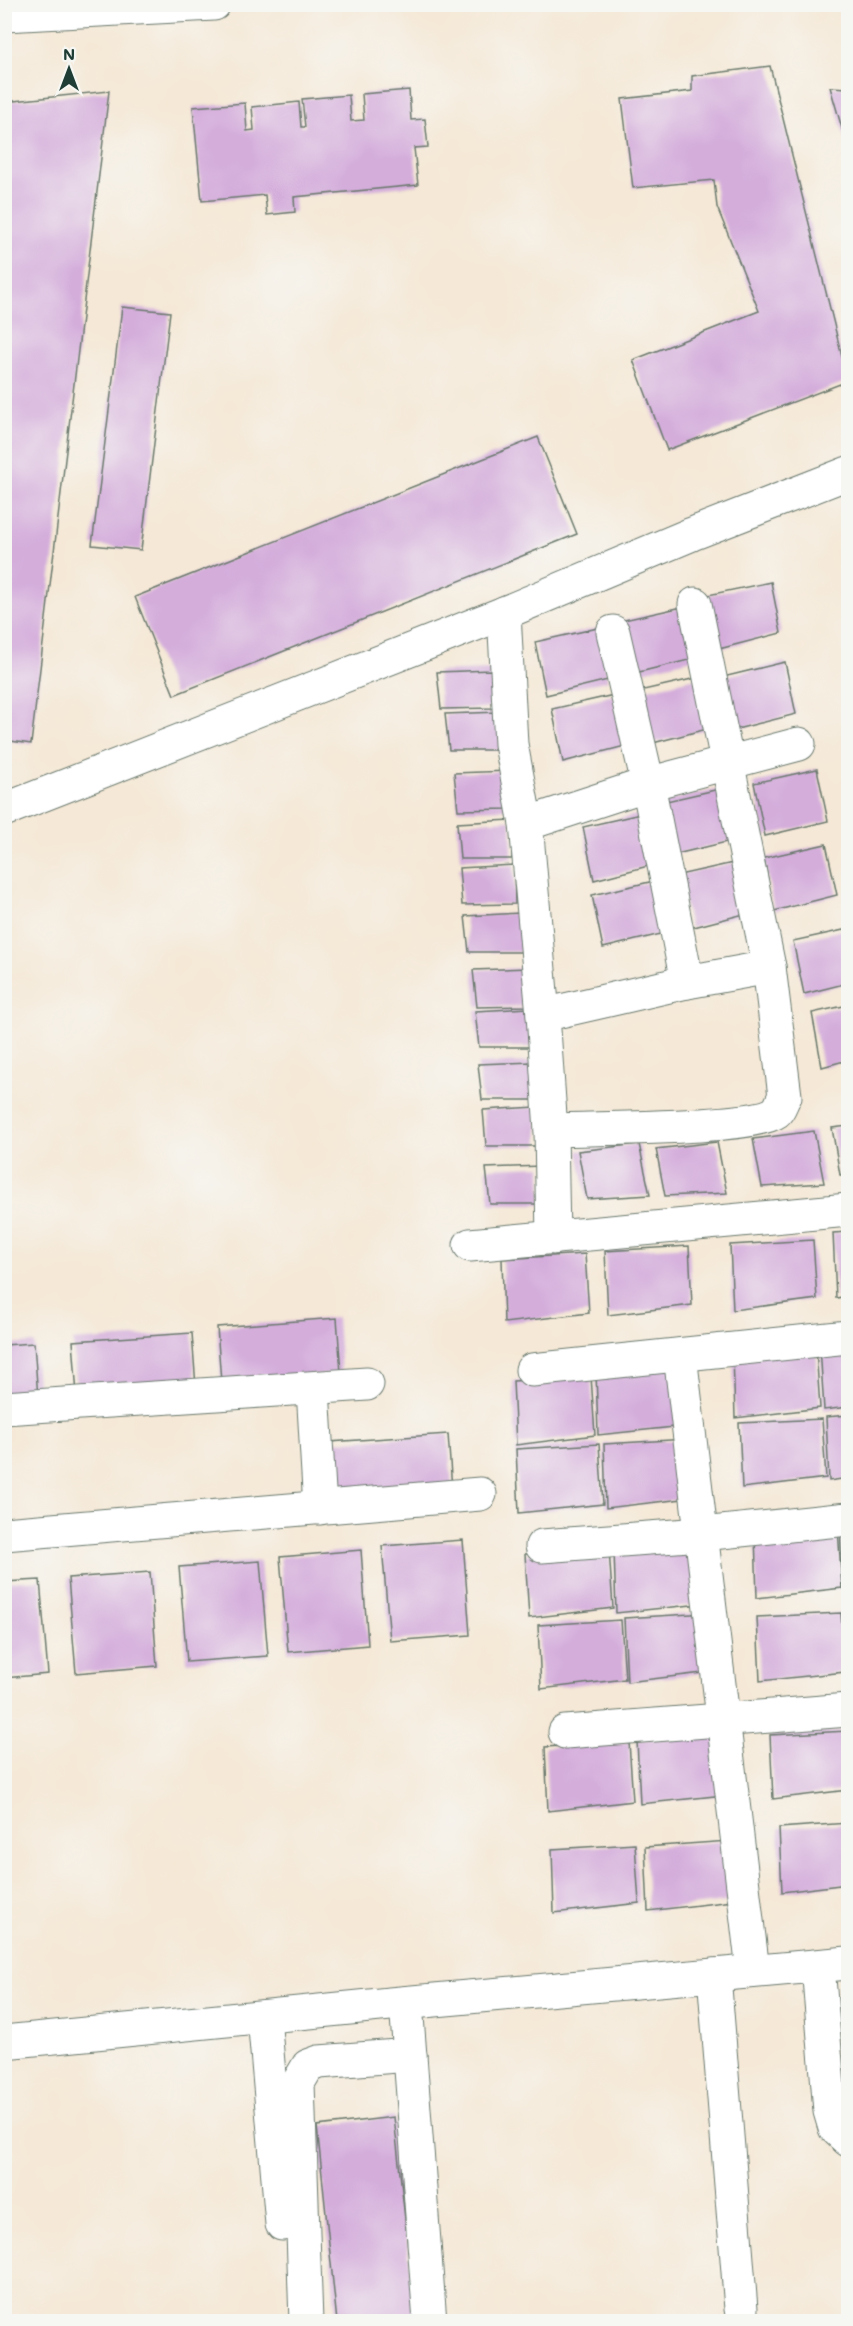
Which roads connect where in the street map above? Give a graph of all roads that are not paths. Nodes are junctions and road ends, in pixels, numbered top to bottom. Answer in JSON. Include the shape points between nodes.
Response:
{"nodes":[{"id":1,"x":214,"y":4,"type":"edge"},
{"id":2,"x":4,"y":15,"type":"edge"},
{"id":3,"x":849,"y":473,"type":"edge"},
{"id":4,"x":694,"y":604,"type":"dead end"},
{"id":5,"x":504,"y":613,"type":"junction"},
{"id":6,"x":613,"y":632,"type":"dead end"},
{"id":7,"x":799,"y":744,"type":"dead end"},
{"id":8,"x":728,"y":762,"type":"junction"},
{"id":9,"x":648,"y":784,"type":"junction"},
{"id":10,"x":4,"y":810,"type":"edge"},
{"id":11,"x":526,"y":824,"type":"junction"},
{"id":12,"x":769,"y":967,"type":"junction"},
{"id":13,"x":687,"y":982,"type":"junction"},
{"id":14,"x":543,"y":1015,"type":"junction"},
{"id":15,"x":551,"y":1130,"type":"junction"},
{"id":16,"x":849,"y":1210,"type":"edge"},
{"id":17,"x":553,"y":1238,"type":"junction"},
{"id":18,"x":470,"y":1245,"type":"dead end"},
{"id":19,"x":849,"y":1336,"type":"edge"},
{"id":20,"x":680,"y":1355,"type":"junction"},
{"id":21,"x":532,"y":1370,"type":"dead end"},
{"id":22,"x":367,"y":1384,"type":"dead end"},
{"id":23,"x":313,"y":1389,"type":"junction"},
{"id":24,"x":4,"y":1408,"type":"edge"},
{"id":25,"x":480,"y":1494,"type":"dead end"},
{"id":26,"x":320,"y":1508,"type":"junction"},
{"id":27,"x":849,"y":1519,"type":"edge"},
{"id":28,"x":4,"y":1534,"type":"edge"},
{"id":29,"x":702,"y":1534,"type":"junction"},
{"id":30,"x":542,"y":1546,"type":"dead end"},
{"id":31,"x":849,"y":1710,"type":"edge"},
{"id":32,"x":724,"y":1719,"type":"junction"},
{"id":33,"x":564,"y":1732,"type":"dead end"},
{"id":34,"x":833,"y":1965,"type":"edge"},
{"id":35,"x":753,"y":1971,"type":"junction"},
{"id":36,"x":714,"y":1975,"type":"junction"},
{"id":37,"x":406,"y":2003,"type":"junction"},
{"id":38,"x":264,"y":2017,"type":"junction"},
{"id":39,"x":4,"y":2042,"type":"edge"},
{"id":40,"x":410,"y":2055,"type":"junction"},
{"id":41,"x":849,"y":2140,"type":"edge"},
{"id":42,"x":741,"y":2309,"type":"dead end"},
{"id":43,"x":291,"y":2322,"type":"edge"},
{"id":44,"x":306,"y":2322,"type":"edge"},
{"id":45,"x":430,"y":2322,"type":"edge"}],
"edges":[{"from":1,"to":2,"type":"street"},
{"from":3,"to":5,"type":"street"},
{"from":4,"to":8,"type":"street"},
{"from":5,"to":10,"type":"street"},
{"from":5,"to":11,"type":"street","via":[[511,744]]},
{"from":6,"to":9,"type":"street"},
{"from":7,"to":8,"type":"street"},
{"from":8,"to":9,"type":"street"},
{"from":8,"to":12,"type":"street"},
{"from":9,"to":11,"type":"street"},
{"from":9,"to":13,"type":"street"},
{"from":11,"to":14,"type":"street"},
{"from":12,"to":13,"type":"street"},
{"from":12,"to":15,"type":"street","via":[[785,1096],[777,1111],[733,1122]]},
{"from":13,"to":14,"type":"street"},
{"from":14,"to":15,"type":"street"},
{"from":15,"to":17,"type":"street"},
{"from":16,"to":17,"type":"street"},
{"from":17,"to":18,"type":"street"},
{"from":19,"to":20,"type":"street"},
{"from":20,"to":21,"type":"street"},
{"from":20,"to":29,"type":"street"},
{"from":22,"to":23,"type":"street"},
{"from":23,"to":24,"type":"street"},
{"from":23,"to":26,"type":"street"},
{"from":25,"to":26,"type":"street"},
{"from":26,"to":28,"type":"street"},
{"from":27,"to":29,"type":"street"},
{"from":29,"to":30,"type":"street"},
{"from":29,"to":32,"type":"street"},
{"from":31,"to":32,"type":"street"},
{"from":32,"to":33,"type":"street"},
{"from":32,"to":35,"type":"street"},
{"from":34,"to":35,"type":"street"},
{"from":34,"to":41,"type":"street","via":[[830,2111],[835,2128]]},
{"from":35,"to":36,"type":"street"},
{"from":36,"to":37,"type":"street"},
{"from":36,"to":42,"type":"street"},
{"from":37,"to":38,"type":"street"},
{"from":37,"to":40,"type":"street"},
{"from":38,"to":39,"type":"street"},
{"from":38,"to":43,"type":"street"},
{"from":40,"to":44,"type":"street","via":[[319,2062],[308,2066],[298,2083]]},
{"from":40,"to":45,"type":"street"}]}
